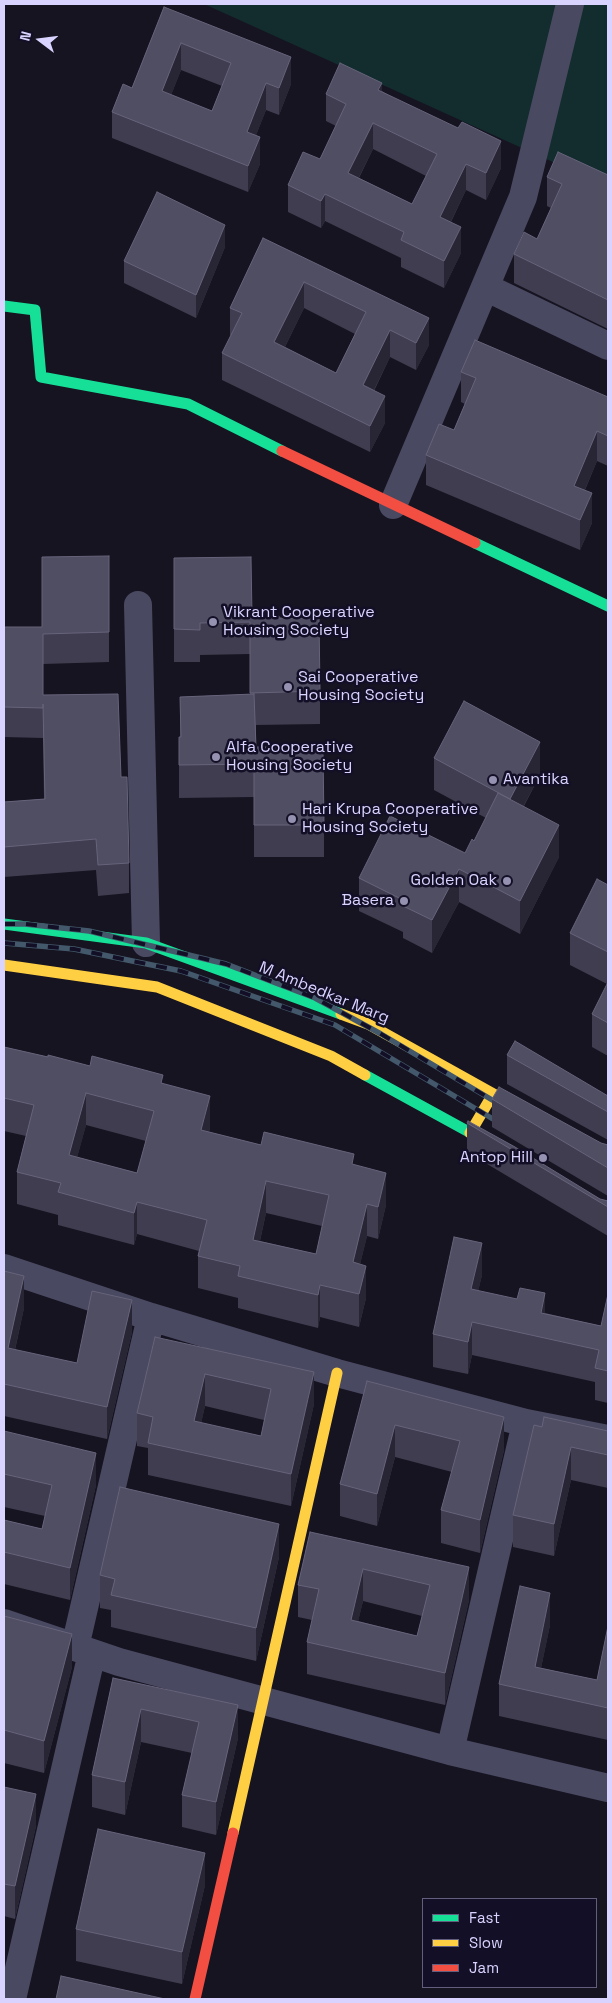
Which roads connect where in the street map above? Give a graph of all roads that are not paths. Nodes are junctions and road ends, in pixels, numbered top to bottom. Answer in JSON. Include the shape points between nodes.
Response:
{"nodes":[{"id":1,"x":570,"y":4,"type":"edge"},
{"id":2,"x":485,"y":287,"type":"junction"},
{"id":3,"x":4,"y":306,"type":"edge"},
{"id":4,"x":608,"y":346,"type":"edge"},
{"id":5,"x":393,"y":505,"type":"junction"},
{"id":6,"x":138,"y":605,"type":"dead end"},
{"id":7,"x":608,"y":606,"type":"edge"},
{"id":8,"x":4,"y":924,"type":"edge"},
{"id":9,"x":146,"y":943,"type":"junction"},
{"id":10,"x":4,"y":965,"type":"edge"},
{"id":11,"x":494,"y":1094,"type":"junction"},
{"id":12,"x":534,"y":1117,"type":"edge"},
{"id":13,"x":470,"y":1133,"type":"junction"},
{"id":14,"x":514,"y":1157,"type":"edge"},
{"id":15,"x":4,"y":1268,"type":"edge"},
{"id":16,"x":151,"y":1317,"type":"junction"},
{"id":17,"x":337,"y":1373,"type":"junction"},
{"id":18,"x":526,"y":1423,"type":"junction"},
{"id":19,"x":608,"y":1439,"type":"edge"},
{"id":20,"x":4,"y":1623,"type":"edge"},
{"id":21,"x":84,"y":1650,"type":"junction"},
{"id":22,"x":262,"y":1700,"type":"junction"},
{"id":23,"x":450,"y":1751,"type":"junction"},
{"id":24,"x":608,"y":1788,"type":"edge"},
{"id":25,"x":12,"y":1999,"type":"edge"},
{"id":26,"x":195,"y":1999,"type":"edge"}],
"edges":[{"from":1,"to":2,"type":"street","via":[[523,197]]},
{"from":2,"to":4,"type":"street"},
{"from":2,"to":5,"type":"street"},
{"from":3,"to":5,"type":"street","via":[[35,310],[41,377],[188,404]]},
{"from":5,"to":7,"type":"street"},
{"from":6,"to":9,"type":"street"},
{"from":8,"to":9,"type":"street","name":"M Ambedkar Marg"},
{"from":9,"to":11,"type":"street","name":"M Ambedkar Marg","via":[[368,1024]]},
{"from":10,"to":13,"type":"street","via":[[157,987],[331,1056]]},
{"from":11,"to":12,"type":"street","name":"M Ambedkar Marg"},
{"from":11,"to":13,"type":"street"},
{"from":13,"to":14,"type":"street"},
{"from":15,"to":16,"type":"street"},
{"from":16,"to":17,"type":"street"},
{"from":16,"to":21,"type":"street"},
{"from":17,"to":18,"type":"street"},
{"from":17,"to":22,"type":"street"},
{"from":18,"to":19,"type":"street"},
{"from":18,"to":23,"type":"street"},
{"from":20,"to":21,"type":"street"},
{"from":21,"to":22,"type":"street"},
{"from":21,"to":25,"type":"street"},
{"from":22,"to":23,"type":"street"},
{"from":22,"to":26,"type":"street"},
{"from":23,"to":24,"type":"street"}]}
